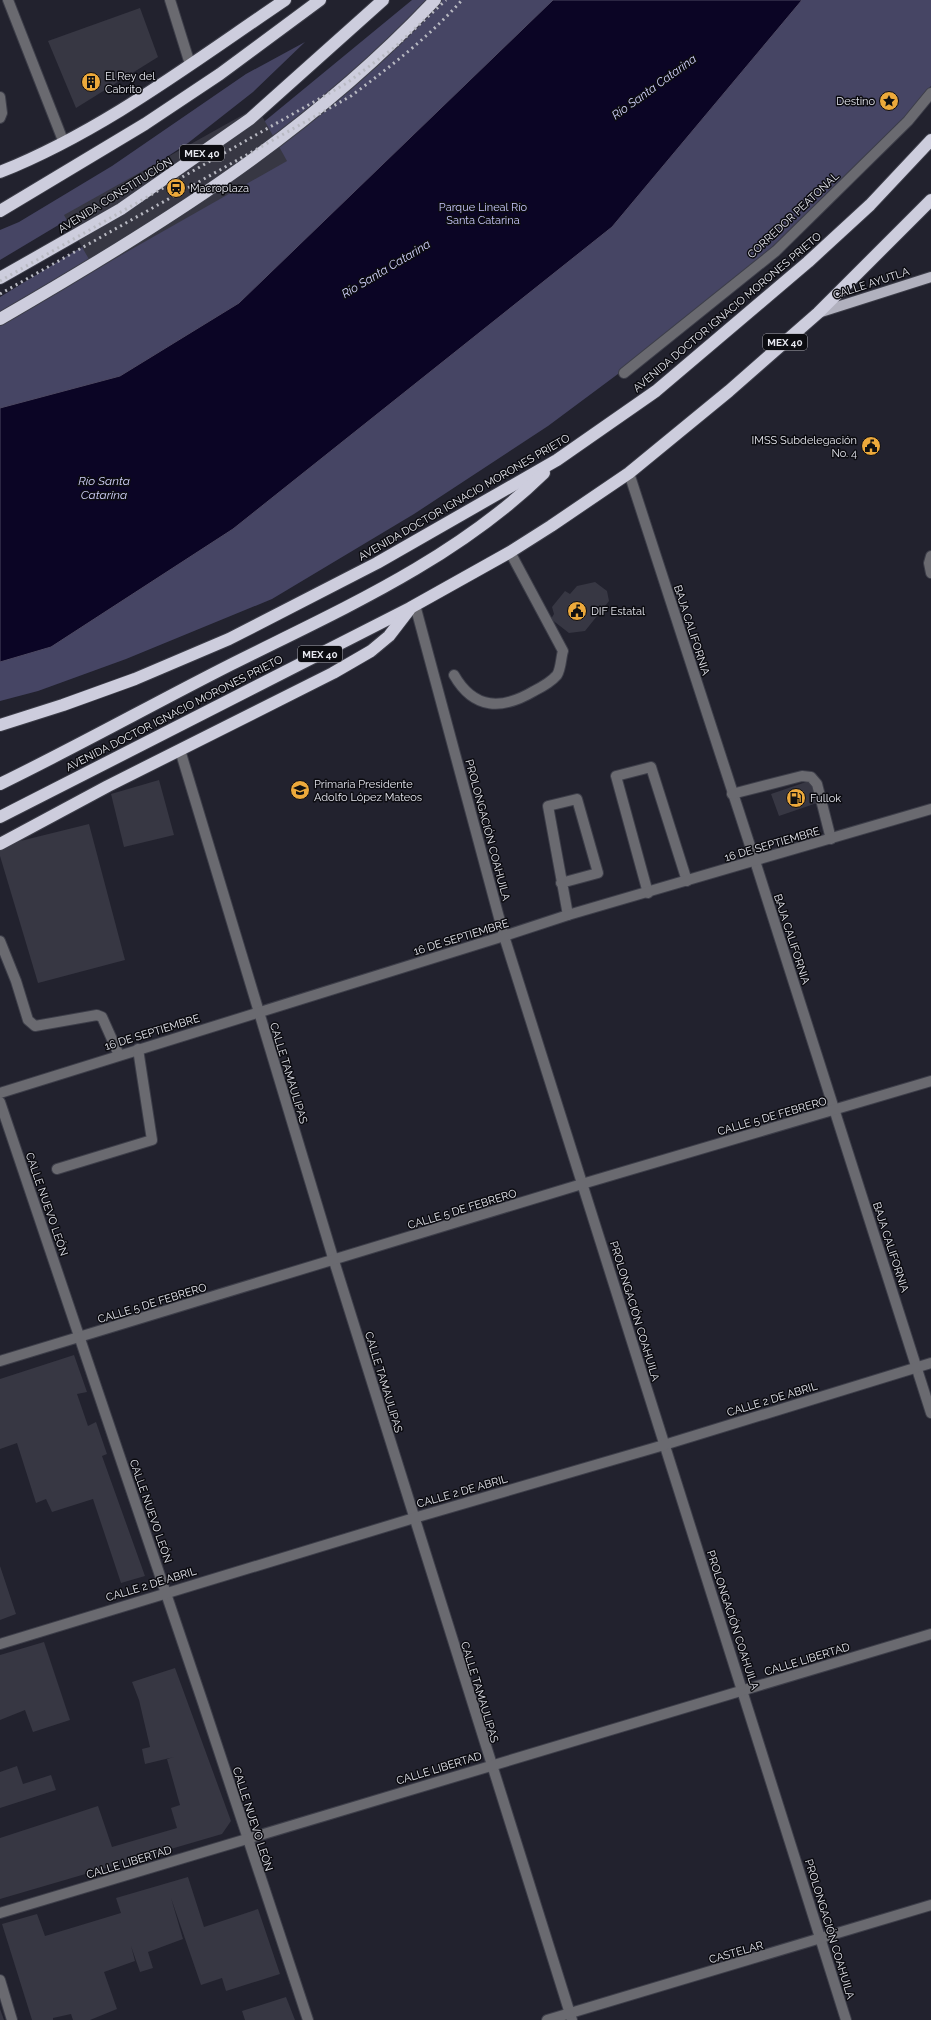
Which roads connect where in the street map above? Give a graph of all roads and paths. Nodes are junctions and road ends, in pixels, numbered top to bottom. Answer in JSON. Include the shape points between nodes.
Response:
{"nodes":[{"id":1,"x":8,"y":0,"type":"edge"},
{"id":2,"x":170,"y":0,"type":"edge"},
{"id":3,"x":285,"y":0,"type":"edge"},
{"id":4,"x":320,"y":0,"type":"edge"},
{"id":5,"x":383,"y":0,"type":"edge"},
{"id":6,"x":435,"y":0,"type":"edge"},
{"id":7,"x":190,"y":64,"type":"junction"},
{"id":8,"x":931,"y":93,"type":"edge"},
{"id":9,"x":0,"y":98,"type":"edge"},
{"id":10,"x":0,"y":118,"type":"edge"},
{"id":11,"x":931,"y":140,"type":"edge"},
{"id":12,"x":64,"y":142,"type":"junction"},
{"id":13,"x":0,"y":172,"type":"edge"},
{"id":14,"x":931,"y":200,"type":"edge"},
{"id":15,"x":0,"y":211,"type":"edge"},
{"id":16,"x":931,"y":277,"type":"edge"},
{"id":17,"x":0,"y":278,"type":"edge"},
{"id":18,"x":818,"y":313,"type":"junction"},
{"id":19,"x":0,"y":319,"type":"edge"},
{"id":20,"x":624,"y":373,"type":"dead end"},
{"id":21,"x":557,"y":460,"type":"junction"},
{"id":22,"x":628,"y":472,"type":"junction"},
{"id":23,"x":510,"y":552,"type":"junction"},
{"id":24,"x":931,"y":556,"type":"edge"},
{"id":25,"x":931,"y":573,"type":"edge"},
{"id":26,"x":413,"y":607,"type":"junction"},
{"id":27,"x":454,"y":675,"type":"dead end"},
{"id":28,"x":0,"y":725,"type":"edge"},
{"id":29,"x":180,"y":750,"type":"junction"},
{"id":30,"x":0,"y":784,"type":"edge"},
{"id":31,"x":732,"y":794,"type":"junction"},
{"id":32,"x":931,"y":809,"type":"edge"},
{"id":33,"x":0,"y":817,"type":"edge"},
{"id":34,"x":831,"y":839,"type":"junction"},
{"id":35,"x":0,"y":844,"type":"edge"},
{"id":36,"x":755,"y":861,"type":"junction"},
{"id":37,"x":687,"y":881,"type":"junction"},
{"id":38,"x":561,"y":883,"type":"junction"},
{"id":39,"x":648,"y":893,"type":"junction"},
{"id":40,"x":568,"y":915,"type":"junction"},
{"id":41,"x":504,"y":936,"type":"junction"},
{"id":42,"x":0,"y":941,"type":"edge"},
{"id":43,"x":258,"y":1011,"type":"junction"},
{"id":44,"x":138,"y":1049,"type":"junction"},
{"id":45,"x":119,"y":1055,"type":"junction"},
{"id":46,"x":931,"y":1081,"type":"edge"},
{"id":47,"x":0,"y":1093,"type":"edge"},
{"id":48,"x":0,"y":1102,"type":"edge"},
{"id":49,"x":834,"y":1110,"type":"junction"},
{"id":50,"x":57,"y":1169,"type":"dead end"},
{"id":51,"x":582,"y":1184,"type":"junction"},
{"id":52,"x":334,"y":1261,"type":"junction"},
{"id":53,"x":80,"y":1338,"type":"junction"},
{"id":54,"x":0,"y":1361,"type":"edge"},
{"id":55,"x":931,"y":1363,"type":"edge"},
{"id":56,"x":916,"y":1367,"type":"junction"},
{"id":57,"x":931,"y":1413,"type":"edge"},
{"id":58,"x":664,"y":1445,"type":"junction"},
{"id":59,"x":414,"y":1518,"type":"junction"},
{"id":60,"x":165,"y":1592,"type":"junction"},
{"id":61,"x":931,"y":1634,"type":"edge"},
{"id":62,"x":0,"y":1644,"type":"edge"},
{"id":63,"x":743,"y":1690,"type":"junction"},
{"id":64,"x":491,"y":1765,"type":"junction"},
{"id":65,"x":247,"y":1838,"type":"junction"},
{"id":66,"x":931,"y":1905,"type":"edge"},
{"id":67,"x":0,"y":1913,"type":"edge"},
{"id":68,"x":821,"y":1940,"type":"junction"},
{"id":69,"x":0,"y":1980,"type":"edge"},
{"id":70,"x":571,"y":2017,"type":"edge"},
{"id":71,"x":12,"y":2020,"type":"edge"},
{"id":72,"x":308,"y":2020,"type":"edge"},
{"id":73,"x":547,"y":2020,"type":"edge"},
{"id":74,"x":846,"y":2020,"type":"edge"}],
"edges":[{"from":1,"to":12,"type":"street"},
{"from":2,"to":7,"type":"street"},
{"from":3,"to":7,"type":"highway"},
{"from":4,"to":15,"type":"highway","via":[[220,74],[145,124]]},
{"from":5,"to":17,"type":"highway","name":"AVENIDA CONSTITUCIÓN","number":"MEX 40","via":[[261,109],[226,136],[121,209]]},
{"from":6,"to":19,"type":"highway","via":[[357,77],[288,134],[214,188],[83,271]]},
{"from":7,"to":12,"type":"highway","via":[[143,96]]},
{"from":8,"to":20,"type":"street","name":"CORREDOR PEATONAL","via":[[908,121],[776,251]]},
{"from":9,"to":10,"type":"street"},
{"from":11,"to":21,"type":"highway","name":"AVENIDA DOCTOR IGNACIO MORONES PRIETO","via":[[870,205],[808,262],[656,391]]},
{"from":12,"to":13,"type":"highway"},
{"from":14,"to":18,"type":"highway","name":"AVENIDA DOCTOR IGNACIO MORONES PRIETO","number":"MEX 40"},
{"from":16,"to":18,"type":"main road","name":"CALLE AYUTLA"},
{"from":18,"to":22,"type":"highway","name":"AVENIDA DOCTOR IGNACIO MORONES PRIETO","number":"MEX 40","via":[[723,396]]},
{"from":21,"to":28,"type":"highway","name":"AVENIDA DOCTOR IGNACIO MORONES PRIETO","via":[[377,563],[229,638],[135,679]]},
{"from":21,"to":30,"type":"highway","via":[[516,500],[477,530],[385,587]]},
{"from":22,"to":23,"type":"highway","name":"AVENIDA DOCTOR IGNACIO MORONES PRIETO","number":"MEX 40"},
{"from":22,"to":31,"type":"street","name":"BAJA CALIFORNIA"},
{"from":23,"to":26,"type":"highway","name":"AVENIDA DOCTOR IGNACIO MORONES PRIETO","number":"MEX 40"},
{"from":23,"to":27,"type":"street","via":[[563,651],[558,674],[544,686],[505,705],[472,697]]},
{"from":24,"to":25,"type":"street"},
{"from":26,"to":29,"type":"highway","via":[[389,636],[371,652]]},
{"from":26,"to":33,"type":"highway","name":"AVENIDA DOCTOR IGNACIO MORONES PRIETO","number":"MEX 40"},
{"from":26,"to":41,"type":"street","name":"PROLONGACIÓN COAHUILA"},
{"from":29,"to":35,"type":"highway"},
{"from":29,"to":43,"type":"street","name":"CALLE TAMAULIPAS"},
{"from":31,"to":34,"type":"street","via":[[802,776],[811,777],[817,784]]},
{"from":31,"to":36,"type":"street","name":"BAJA CALIFORNIA"},
{"from":32,"to":34,"type":"street","name":"16 DE SEPTIEMBRE"},
{"from":34,"to":36,"type":"street","name":"16 DE SEPTIEMBRE"},
{"from":36,"to":37,"type":"street","name":"16 DE SEPTIEMBRE"},
{"from":36,"to":49,"type":"street","name":"BAJA CALIFORNIA"},
{"from":37,"to":39,"type":"street","name":"16 DE SEPTIEMBRE"},
{"from":37,"to":39,"type":"street","via":[[651,766],[616,776]]},
{"from":38,"to":38,"type":"street","via":[[548,806],[577,799],[598,873]]},
{"from":38,"to":40,"type":"street"},
{"from":39,"to":40,"type":"street","name":"16 DE SEPTIEMBRE"},
{"from":40,"to":41,"type":"street","name":"16 DE SEPTIEMBRE"},
{"from":41,"to":43,"type":"street","name":"16 DE SEPTIEMBRE"},
{"from":41,"to":51,"type":"street","name":"PROLONGACIÓN COAHUILA"},
{"from":42,"to":45,"type":"street","via":[[28,1020],[35,1026],[97,1015],[102,1017]]},
{"from":43,"to":44,"type":"street","name":"16 DE SEPTIEMBRE"},
{"from":43,"to":52,"type":"street","name":"CALLE TAMAULIPAS"},
{"from":44,"to":45,"type":"street","name":"16 DE SEPTIEMBRE"},
{"from":44,"to":50,"type":"street","via":[[152,1140]]},
{"from":45,"to":47,"type":"street","name":"16 DE SEPTIEMBRE"},
{"from":46,"to":49,"type":"street","name":"CALLE 5 DE FEBRERO"},
{"from":48,"to":53,"type":"street","name":"CALLE NUEVO LEÓN"},
{"from":49,"to":51,"type":"street","name":"CALLE 5 DE FEBRERO"},
{"from":49,"to":56,"type":"street","name":"BAJA CALIFORNIA"},
{"from":51,"to":52,"type":"street","name":"CALLE 5 DE FEBRERO"},
{"from":51,"to":58,"type":"street","name":"PROLONGACIÓN COAHUILA"},
{"from":52,"to":53,"type":"street","name":"CALLE 5 DE FEBRERO"},
{"from":52,"to":59,"type":"street","name":"CALLE TAMAULIPAS"},
{"from":53,"to":54,"type":"street","name":"CALLE 5 DE FEBRERO"},
{"from":53,"to":60,"type":"street","name":"CALLE NUEVO LEÓN"},
{"from":55,"to":56,"type":"street","name":"CALLE 2 DE ABRIL"},
{"from":56,"to":57,"type":"street","name":"BAJA CALIFORNIA"},
{"from":56,"to":58,"type":"street","name":"CALLE 2 DE ABRIL"},
{"from":58,"to":59,"type":"street","name":"CALLE 2 DE ABRIL"},
{"from":58,"to":63,"type":"street","name":"PROLONGACIÓN COAHUILA"},
{"from":59,"to":60,"type":"street","name":"CALLE 2 DE ABRIL"},
{"from":59,"to":64,"type":"street","name":"CALLE TAMAULIPAS"},
{"from":60,"to":62,"type":"street","name":"CALLE 2 DE ABRIL"},
{"from":60,"to":65,"type":"street","name":"CALLE NUEVO LEÓN"},
{"from":61,"to":63,"type":"street","name":"CALLE LIBERTAD"},
{"from":63,"to":64,"type":"street","name":"CALLE LIBERTAD"},
{"from":63,"to":68,"type":"street","name":"PROLONGACIÓN COAHUILA"},
{"from":64,"to":65,"type":"street","name":"CALLE LIBERTAD"},
{"from":64,"to":70,"type":"street","name":"CALLE TAMAULIPAS"},
{"from":65,"to":67,"type":"street","name":"CALLE LIBERTAD"},
{"from":65,"to":72,"type":"street","name":"CALLE NUEVO LEÓN"},
{"from":66,"to":68,"type":"street","name":"CASTELAR"},
{"from":68,"to":70,"type":"street","name":"CASTELAR"},
{"from":68,"to":74,"type":"street","name":"PROLONGACIÓN COAHUILA"},
{"from":69,"to":71,"type":"street"},
{"from":70,"to":73,"type":"street","name":"CASTELAR"}]}
